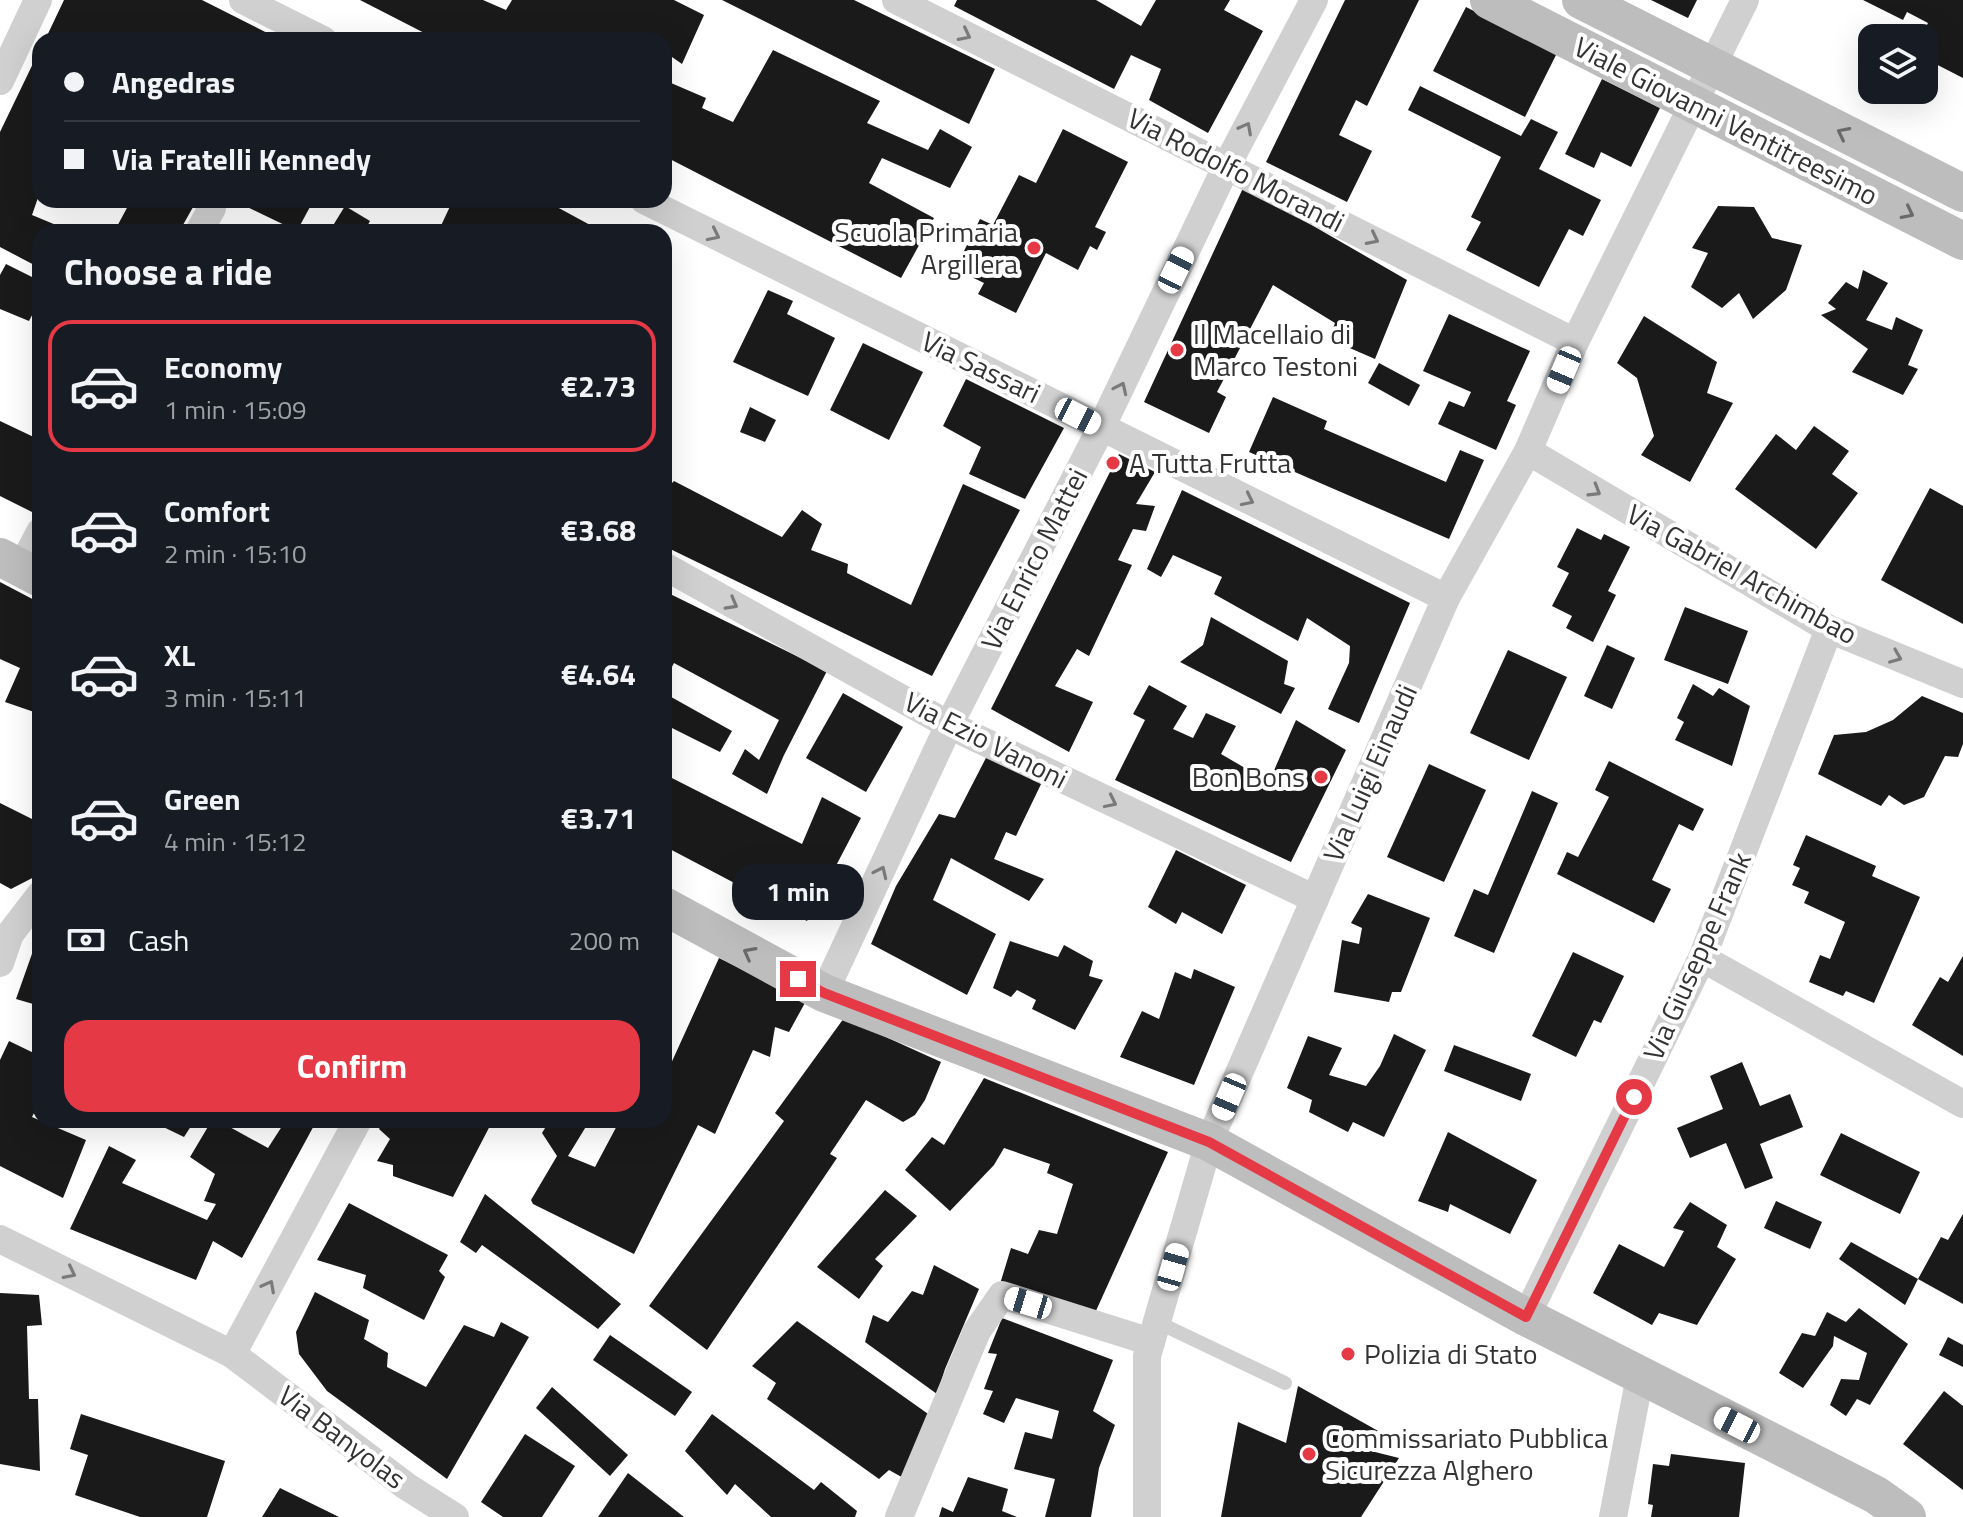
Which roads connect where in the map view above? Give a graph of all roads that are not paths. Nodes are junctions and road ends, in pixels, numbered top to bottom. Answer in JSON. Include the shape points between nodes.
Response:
{"nodes":[{"id":1,"x":38,"y":0,"type":"edge"},
{"id":2,"x":243,"y":0,"type":"edge"},
{"id":3,"x":896,"y":0,"type":"edge"},
{"id":4,"x":1314,"y":0,"type":"edge"},
{"id":5,"x":1489,"y":0,"type":"edge"},
{"id":6,"x":1581,"y":0,"type":"edge"},
{"id":7,"x":1745,"y":0,"type":"edge"},
{"id":8,"x":307,"y":32,"type":"edge"},
{"id":9,"x":1714,"y":68,"type":"junction"},
{"id":10,"x":0,"y":81,"type":"edge"},
{"id":11,"x":1694,"y":106,"type":"junction"},
{"id":12,"x":1227,"y":165,"type":"junction"},
{"id":13,"x":1963,"y":193,"type":"edge"},
{"id":14,"x":660,"y":208,"type":"edge"},
{"id":15,"x":1963,"y":241,"type":"edge"},
{"id":16,"x":1575,"y":342,"type":"junction"},
{"id":17,"x":1101,"y":428,"type":"junction"},
{"id":18,"x":1528,"y":451,"type":"junction"},
{"id":19,"x":32,"y":546,"type":"edge"},
{"id":20,"x":20,"y":567,"type":"edge"},
{"id":21,"x":672,"y":570,"type":"edge"},
{"id":22,"x":1446,"y":598,"type":"junction"},
{"id":23,"x":1829,"y":629,"type":"junction"},
{"id":24,"x":1963,"y":684,"type":"edge"},
{"id":25,"x":949,"y":725,"type":"junction"},
{"id":26,"x":1315,"y":899,"type":"junction"},
{"id":27,"x":32,"y":903,"type":"edge"},
{"id":28,"x":672,"y":910,"type":"edge"},
{"id":29,"x":5,"y":932,"type":"edge"},
{"id":30,"x":1702,"y":958,"type":"junction"},
{"id":31,"x":0,"y":963,"type":"edge"},
{"id":32,"x":824,"y":993,"type":"junction"},
{"id":33,"x":1963,"y":1104,"type":"edge"},
{"id":34,"x":354,"y":1128,"type":"edge"},
{"id":35,"x":1209,"y":1142,"type":"junction"},
{"id":36,"x":0,"y":1239,"type":"edge"},
{"id":37,"x":1526,"y":1317,"type":"junction"},
{"id":38,"x":1154,"y":1332,"type":"junction"},
{"id":39,"x":232,"y":1354,"type":"junction"},
{"id":40,"x":1640,"y":1376,"type":"junction"},
{"id":41,"x":1285,"y":1383,"type":"dead end"},
{"id":42,"x":1874,"y":1506,"type":"edge"},
{"id":43,"x":455,"y":1517,"type":"edge"},
{"id":44,"x":899,"y":1517,"type":"edge"},
{"id":45,"x":1147,"y":1517,"type":"edge"},
{"id":46,"x":1613,"y":1517,"type":"edge"},
{"id":47,"x":1907,"y":1517,"type":"edge"}],
"edges":[{"from":1,"to":10,"type":"street"},
{"from":2,"to":8,"type":"street"},
{"from":3,"to":12,"type":"street","name":"Via Rodolfo Morandi","one_way":true},
{"from":12,"to":4,"type":"street","name":"Via Enrico Mattei","one_way":true},
{"from":5,"to":11,"type":"street","name":"Viale Giovanni Ventitreesimo"},
{"from":6,"to":9,"type":"street","name":"Viale Giovanni Ventitreesimo"},
{"from":7,"to":9,"type":"street","name":"Via Luigi Einaudi"},
{"from":9,"to":11,"type":"street","name":"Via Luigi Einaudi"},
{"from":13,"to":9,"type":"street","name":"Viale Giovanni Ventitreesimo","one_way":true},
{"from":11,"to":15,"type":"street","name":"Viale Giovanni Ventitreesimo","one_way":true},
{"from":11,"to":16,"type":"street","name":"Via Luigi Einaudi"},
{"from":12,"to":16,"type":"street","name":"Via Rodolfo Morandi","one_way":true},
{"from":17,"to":12,"type":"street","name":"Via Enrico Mattei","one_way":true},
{"from":14,"to":17,"type":"street","name":"Via Sassari","one_way":true},
{"from":16,"to":18,"type":"street","name":"Via Luigi Einaudi"},
{"from":17,"to":22,"type":"street","name":"Via Sassari","one_way":true},
{"from":17,"to":25,"type":"street","name":"Via Enrico Mattei"},
{"from":18,"to":22,"type":"street","name":"Via Luigi Einaudi"},
{"from":18,"to":23,"type":"street","name":"Via Gabriel Archimbao","one_way":true},
{"from":19,"to":20,"type":"street"},
{"from":21,"to":25,"type":"street","name":"Via Ezio Vanoni","one_way":true},
{"from":22,"to":26,"type":"street","name":"Via Luigi Einaudi"},
{"from":23,"to":24,"type":"street","name":"Via Gabriel Archimbao","one_way":true},
{"from":23,"to":30,"type":"street","name":"Via Giuseppe Frank"},
{"from":25,"to":26,"type":"street","name":"Via Ezio Vanoni","one_way":true},
{"from":32,"to":25,"type":"street","name":"Via Enrico Mattei","one_way":true},
{"from":26,"to":35,"type":"street","name":"Via Luigi Einaudi"},
{"from":27,"to":29,"type":"street"},
{"from":32,"to":28,"type":"street","one_way":true},
{"from":29,"to":31,"type":"street"},
{"from":30,"to":33,"type":"street"},
{"from":30,"to":37,"type":"street","name":"Via Giuseppe Frank"},
{"from":32,"to":35,"type":"street"},
{"from":39,"to":34,"type":"street","one_way":true},
{"from":35,"to":37,"type":"street"},
{"from":35,"to":38,"type":"street","name":"Via Luigi Einaudi"},
{"from":36,"to":39,"type":"street","name":"Via Banyolas","one_way":true},
{"from":37,"to":40,"type":"street"},
{"from":38,"to":41,"type":"lane"},
{"from":38,"to":44,"type":"street","via":[[1002,1295],[977,1331]]},
{"from":38,"to":45,"type":"street","name":"Via Luigi Einaudi","via":[[1147,1356]]},
{"from":39,"to":43,"type":"street","name":"Via Banyolas"},
{"from":40,"to":42,"type":"street"},
{"from":40,"to":46,"type":"street"},
{"from":42,"to":47,"type":"street"}]}
